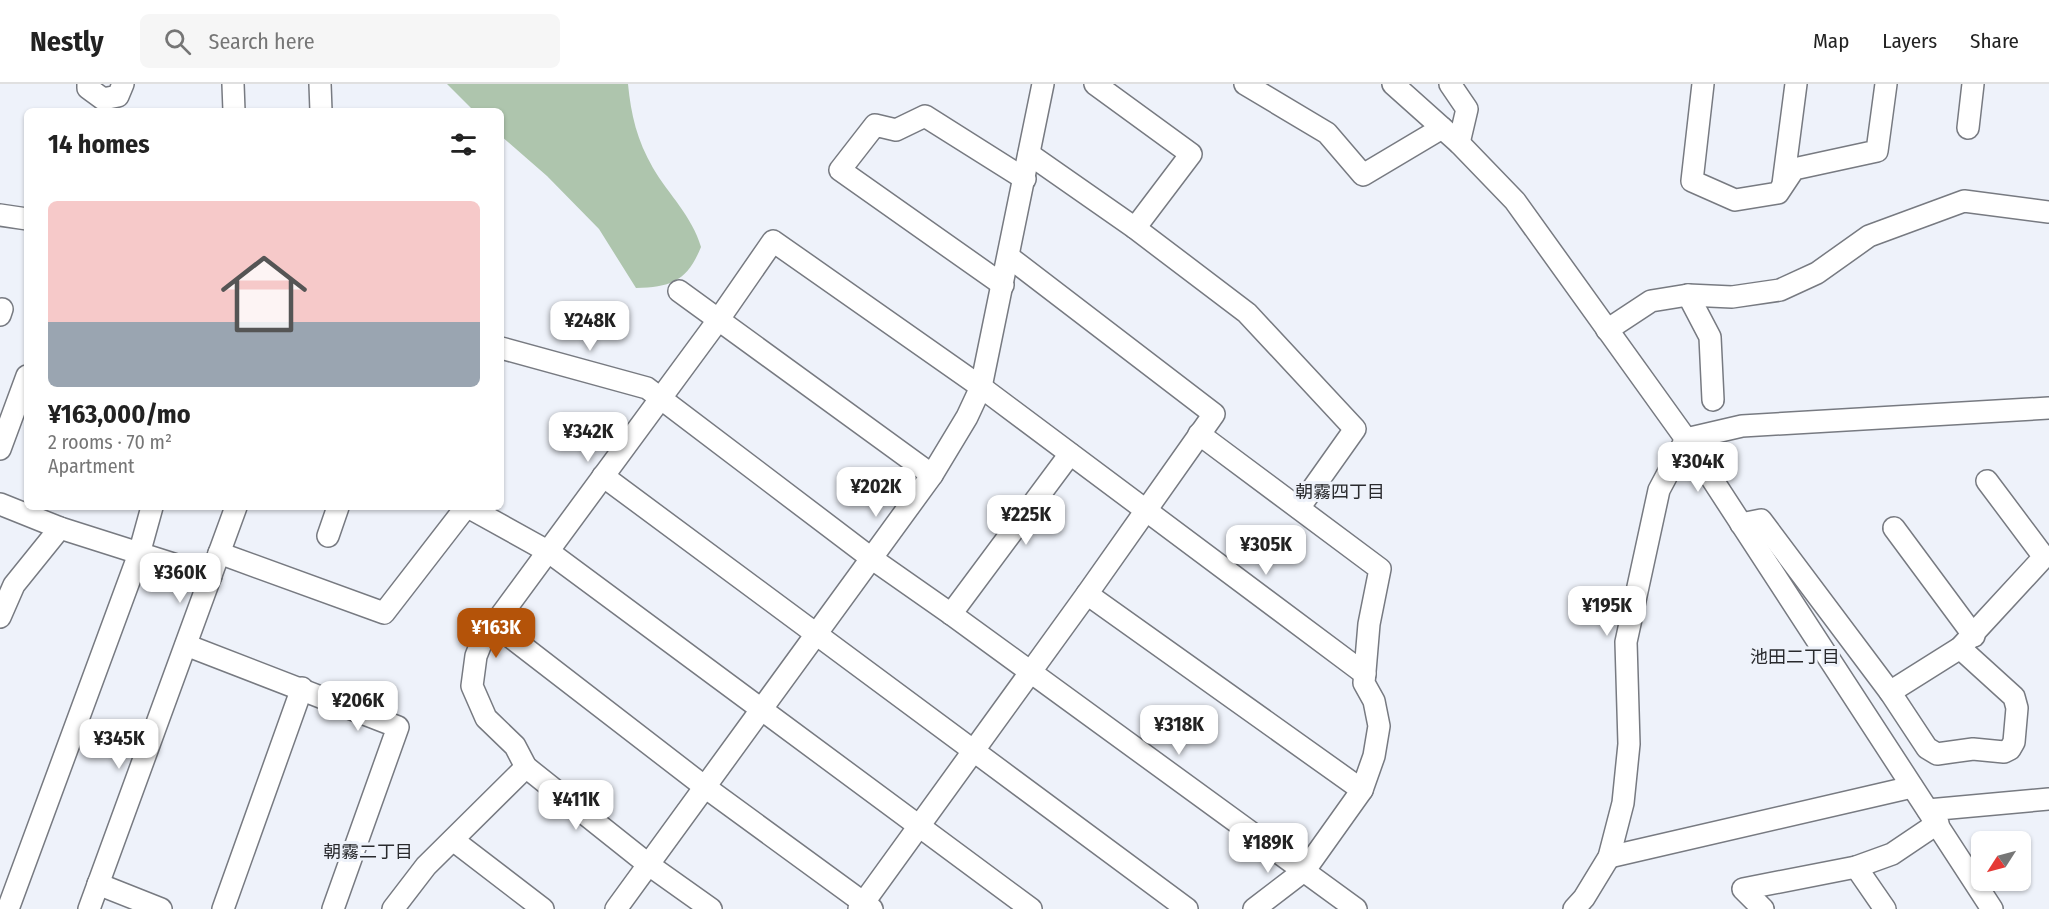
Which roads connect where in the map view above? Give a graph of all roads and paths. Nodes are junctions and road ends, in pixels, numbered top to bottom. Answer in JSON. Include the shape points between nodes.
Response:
{"nodes":[{"id":1,"x":87,"y":84,"type":"edge"},
{"id":2,"x":123,"y":84,"type":"edge"},
{"id":3,"x":233,"y":84,"type":"edge"},
{"id":4,"x":320,"y":84,"type":"edge"},
{"id":5,"x":1043,"y":84,"type":"edge"},
{"id":6,"x":1095,"y":84,"type":"edge"},
{"id":7,"x":1245,"y":84,"type":"edge"},
{"id":8,"x":1393,"y":84,"type":"edge"},
{"id":9,"x":1450,"y":84,"type":"edge"},
{"id":10,"x":1703,"y":84,"type":"edge"},
{"id":11,"x":1796,"y":84,"type":"edge"},
{"id":12,"x":1886,"y":84,"type":"edge"},
{"id":13,"x":1973,"y":84,"type":"edge"},
{"id":14,"x":234,"y":108,"type":"edge"},
{"id":15,"x":321,"y":108,"type":"edge"},
{"id":16,"x":1442,"y":128,"type":"junction"},
{"id":17,"x":1968,"y":128,"type":"dead end"},
{"id":18,"x":1459,"y":143,"type":"junction"},
{"id":19,"x":1029,"y":154,"type":"junction"},
{"id":20,"x":1025,"y":179,"type":"junction"},
{"id":21,"x":1784,"y":184,"type":"junction"},
{"id":22,"x":2049,"y":212,"type":"edge"},
{"id":23,"x":0,"y":215,"type":"edge"},
{"id":24,"x":24,"y":219,"type":"edge"},
{"id":25,"x":1135,"y":228,"type":"junction"},
{"id":26,"x":1009,"y":257,"type":"junction"},
{"id":27,"x":1003,"y":285,"type":"junction"},
{"id":28,"x":679,"y":291,"type":"dead end"},
{"id":29,"x":1688,"y":295,"type":"junction"},
{"id":30,"x":719,"y":319,"type":"junction"},
{"id":31,"x":1607,"y":330,"type":"junction"},
{"id":32,"x":504,"y":349,"type":"edge"},
{"id":33,"x":24,"y":384,"type":"edge"},
{"id":34,"x":981,"y":387,"type":"junction"},
{"id":35,"x":660,"y":397,"type":"junction"},
{"id":36,"x":1713,"y":400,"type":"dead end"},
{"id":37,"x":2049,"y":408,"type":"edge"},
{"id":38,"x":1199,"y":434,"type":"junction"},
{"id":39,"x":1686,"y":439,"type":"junction"},
{"id":40,"x":0,"y":449,"type":"edge"},
{"id":41,"x":1070,"y":454,"type":"junction"},
{"id":42,"x":932,"y":474,"type":"junction"},
{"id":43,"x":603,"y":476,"type":"junction"},
{"id":44,"x":1987,"y":480,"type":"dead end"},
{"id":45,"x":0,"y":504,"type":"edge"},
{"id":46,"x":1299,"y":508,"type":"junction"},
{"id":47,"x":24,"y":509,"type":"edge"},
{"id":48,"x":151,"y":510,"type":"edge"},
{"id":49,"x":235,"y":510,"type":"edge"},
{"id":50,"x":337,"y":510,"type":"edge"},
{"id":51,"x":465,"y":510,"type":"edge"},
{"id":52,"x":472,"y":510,"type":"edge"},
{"id":53,"x":1144,"y":511,"type":"junction"},
{"id":54,"x":35,"y":512,"type":"edge"},
{"id":55,"x":1741,"y":524,"type":"junction"},
{"id":56,"x":60,"y":528,"type":"junction"},
{"id":57,"x":1894,"y":528,"type":"dead end"},
{"id":58,"x":328,"y":536,"type":"dead end"},
{"id":59,"x":549,"y":552,"type":"junction"},
{"id":60,"x":219,"y":553,"type":"junction"},
{"id":61,"x":139,"y":554,"type":"junction"},
{"id":62,"x":871,"y":558,"type":"junction"},
{"id":63,"x":211,"y":576,"type":"junction"},
{"id":64,"x":1087,"y":594,"type":"junction"},
{"id":65,"x":951,"y":614,"type":"junction"},
{"id":66,"x":0,"y":617,"type":"edge"},
{"id":67,"x":495,"y":625,"type":"junction"},
{"id":68,"x":815,"y":635,"type":"junction"},
{"id":69,"x":1967,"y":642,"type":"junction"},
{"id":70,"x":186,"y":645,"type":"junction"},
{"id":71,"x":1031,"y":672,"type":"junction"},
{"id":72,"x":1365,"y":674,"type":"junction"},
{"id":73,"x":302,"y":688,"type":"junction"},
{"id":74,"x":1890,"y":692,"type":"junction"},
{"id":75,"x":760,"y":710,"type":"junction"},
{"id":76,"x":974,"y":750,"type":"junction"},
{"id":77,"x":526,"y":767,"type":"junction"},
{"id":78,"x":705,"y":787,"type":"junction"},
{"id":79,"x":1912,"y":787,"type":"junction"},
{"id":80,"x":1362,"y":790,"type":"junction"},
{"id":81,"x":2049,"y":799,"type":"edge"},
{"id":82,"x":1933,"y":816,"type":"junction"},
{"id":83,"x":918,"y":825,"type":"junction"},
{"id":84,"x":453,"y":840,"type":"junction"},
{"id":85,"x":1609,"y":857,"type":"junction"},
{"id":86,"x":649,"y":865,"type":"junction"},
{"id":87,"x":1856,"y":867,"type":"junction"},
{"id":88,"x":1305,"y":870,"type":"junction"},
{"id":89,"x":98,"y":884,"type":"junction"},
{"id":90,"x":864,"y":907,"type":"edge"},
{"id":91,"x":8,"y":909,"type":"edge"},
{"id":92,"x":88,"y":909,"type":"edge"},
{"id":93,"x":161,"y":909,"type":"edge"},
{"id":94,"x":223,"y":909,"type":"edge"},
{"id":95,"x":333,"y":909,"type":"edge"},
{"id":96,"x":393,"y":909,"type":"edge"},
{"id":97,"x":543,"y":909,"type":"edge"},
{"id":98,"x":616,"y":909,"type":"edge"},
{"id":99,"x":711,"y":909,"type":"edge"},
{"id":100,"x":1031,"y":909,"type":"edge"},
{"id":101,"x":1187,"y":909,"type":"edge"},
{"id":102,"x":1254,"y":909,"type":"edge"},
{"id":103,"x":1356,"y":909,"type":"edge"},
{"id":104,"x":1574,"y":909,"type":"edge"},
{"id":105,"x":1763,"y":909,"type":"edge"},
{"id":106,"x":1885,"y":909,"type":"edge"},
{"id":107,"x":1992,"y":909,"type":"edge"}],
"edges":[{"from":1,"to":2,"type":"street","via":[[103,99],[118,96]]},
{"from":3,"to":14,"type":"street"},
{"from":4,"to":15,"type":"street"},
{"from":5,"to":19,"type":"street"},
{"from":6,"to":25,"type":"street","via":[[1191,154]]},
{"from":7,"to":16,"type":"street","via":[[1327,133],[1363,175]]},
{"from":8,"to":16,"type":"street"},
{"from":9,"to":18,"type":"street","via":[[1467,109]]},
{"from":10,"to":21,"type":"street","via":[[1692,181],[1736,200],[1778,193]]},
{"from":11,"to":21,"type":"street"},
{"from":12,"to":21,"type":"street","via":[[1877,150],[1794,169]]},
{"from":13,"to":17,"type":"street"},
{"from":16,"to":18,"type":"street"},
{"from":18,"to":31,"type":"street","via":[[1515,201]]},
{"from":19,"to":20,"type":"street"},
{"from":19,"to":25,"type":"street"},
{"from":20,"to":26,"type":"street"},
{"from":20,"to":27,"type":"street","via":[[925,116],[896,130],[875,124],[840,170]]},
{"from":22,"to":29,"type":"street","via":[[1964,201],[1869,236],[1817,273],[1779,290],[1732,297]]},
{"from":23,"to":24,"type":"street"},
{"from":25,"to":46,"type":"street","via":[[1247,314],[1355,429]]},
{"from":26,"to":27,"type":"street"},
{"from":26,"to":38,"type":"street","via":[[1214,414]]},
{"from":27,"to":34,"type":"street"},
{"from":28,"to":30,"type":"street"},
{"from":29,"to":31,"type":"street","via":[[1651,301]]},
{"from":29,"to":36,"type":"street","via":[[1710,337]]},
{"from":30,"to":34,"type":"street","via":[[773,241]]},
{"from":30,"to":35,"type":"street"},
{"from":30,"to":42,"type":"street"},
{"from":31,"to":39,"type":"street"},
{"from":32,"to":35,"type":"street","via":[[647,388]]},
{"from":33,"to":40,"type":"street"},
{"from":34,"to":41,"type":"street"},
{"from":34,"to":42,"type":"street"},
{"from":35,"to":43,"type":"street"},
{"from":35,"to":62,"type":"street"},
{"from":37,"to":39,"type":"street","via":[[1742,426]]},
{"from":38,"to":46,"type":"street"},
{"from":38,"to":53,"type":"street"},
{"from":39,"to":55,"type":"street"},
{"from":39,"to":85,"type":"street","via":[[1659,490],[1626,642],[1629,744],[1623,803]]},
{"from":41,"to":53,"type":"street"},
{"from":41,"to":65,"type":"street"},
{"from":42,"to":62,"type":"street"},
{"from":43,"to":59,"type":"street"},
{"from":43,"to":68,"type":"street"},
{"from":44,"to":69,"type":"street","via":[[2044,557]]},
{"from":45,"to":47,"type":"street"},
{"from":46,"to":72,"type":"street","via":[[1380,569],[1369,624]]},
{"from":48,"to":61,"type":"street"},
{"from":49,"to":60,"type":"street"},
{"from":50,"to":58,"type":"street"},
{"from":51,"to":60,"type":"street","via":[[384,613]]},
{"from":52,"to":59,"type":"street"},
{"from":53,"to":64,"type":"street"},
{"from":53,"to":72,"type":"street"},
{"from":54,"to":56,"type":"street"},
{"from":55,"to":74,"type":"street","via":[[1761,520]]},
{"from":55,"to":79,"type":"street"},
{"from":56,"to":61,"type":"street"},
{"from":56,"to":66,"type":"street","via":[[14,585]]},
{"from":57,"to":69,"type":"street"},
{"from":59,"to":67,"type":"street"},
{"from":59,"to":75,"type":"street"},
{"from":60,"to":63,"type":"street"},
{"from":61,"to":63,"type":"street"},
{"from":61,"to":91,"type":"street"},
{"from":62,"to":65,"type":"street"},
{"from":62,"to":68,"type":"street"},
{"from":63,"to":70,"type":"street"},
{"from":64,"to":71,"type":"street"},
{"from":64,"to":80,"type":"street"},
{"from":65,"to":71,"type":"street"},
{"from":67,"to":77,"type":"street","via":[[476,656],[472,686],[486,718],[515,746]]},
{"from":67,"to":78,"type":"street"},
{"from":68,"to":75,"type":"street"},
{"from":68,"to":76,"type":"street"},
{"from":69,"to":74,"type":"street"},
{"from":69,"to":74,"type":"street","via":[[2017,703],[2010,749],[1937,754],[1927,748]]},
{"from":70,"to":73,"type":"street"},
{"from":70,"to":89,"type":"street"},
{"from":71,"to":76,"type":"street"},
{"from":71,"to":88,"type":"street"},
{"from":72,"to":80,"type":"street","via":[[1364,683],[1374,701],[1379,726]]},
{"from":73,"to":94,"type":"street"},
{"from":73,"to":95,"type":"street","via":[[398,727]]},
{"from":75,"to":78,"type":"street"},
{"from":75,"to":83,"type":"street"},
{"from":76,"to":83,"type":"street"},
{"from":76,"to":101,"type":"street"},
{"from":77,"to":84,"type":"street"},
{"from":77,"to":86,"type":"street"},
{"from":78,"to":86,"type":"street"},
{"from":78,"to":90,"type":"street"},
{"from":79,"to":82,"type":"street"},
{"from":79,"to":85,"type":"street"},
{"from":80,"to":88,"type":"street"},
{"from":81,"to":82,"type":"street"},
{"from":82,"to":87,"type":"street","via":[[1892,854]]},
{"from":82,"to":107,"type":"street"},
{"from":83,"to":90,"type":"street"},
{"from":83,"to":100,"type":"street"},
{"from":84,"to":96,"type":"street","via":[[426,866]]},
{"from":84,"to":97,"type":"street"},
{"from":85,"to":104,"type":"street"},
{"from":86,"to":98,"type":"street"},
{"from":86,"to":99,"type":"street"},
{"from":87,"to":105,"type":"street","via":[[1743,889]]},
{"from":87,"to":106,"type":"street"},
{"from":88,"to":102,"type":"street"},
{"from":88,"to":103,"type":"street"},
{"from":89,"to":92,"type":"street"},
{"from":89,"to":93,"type":"street"}]}
